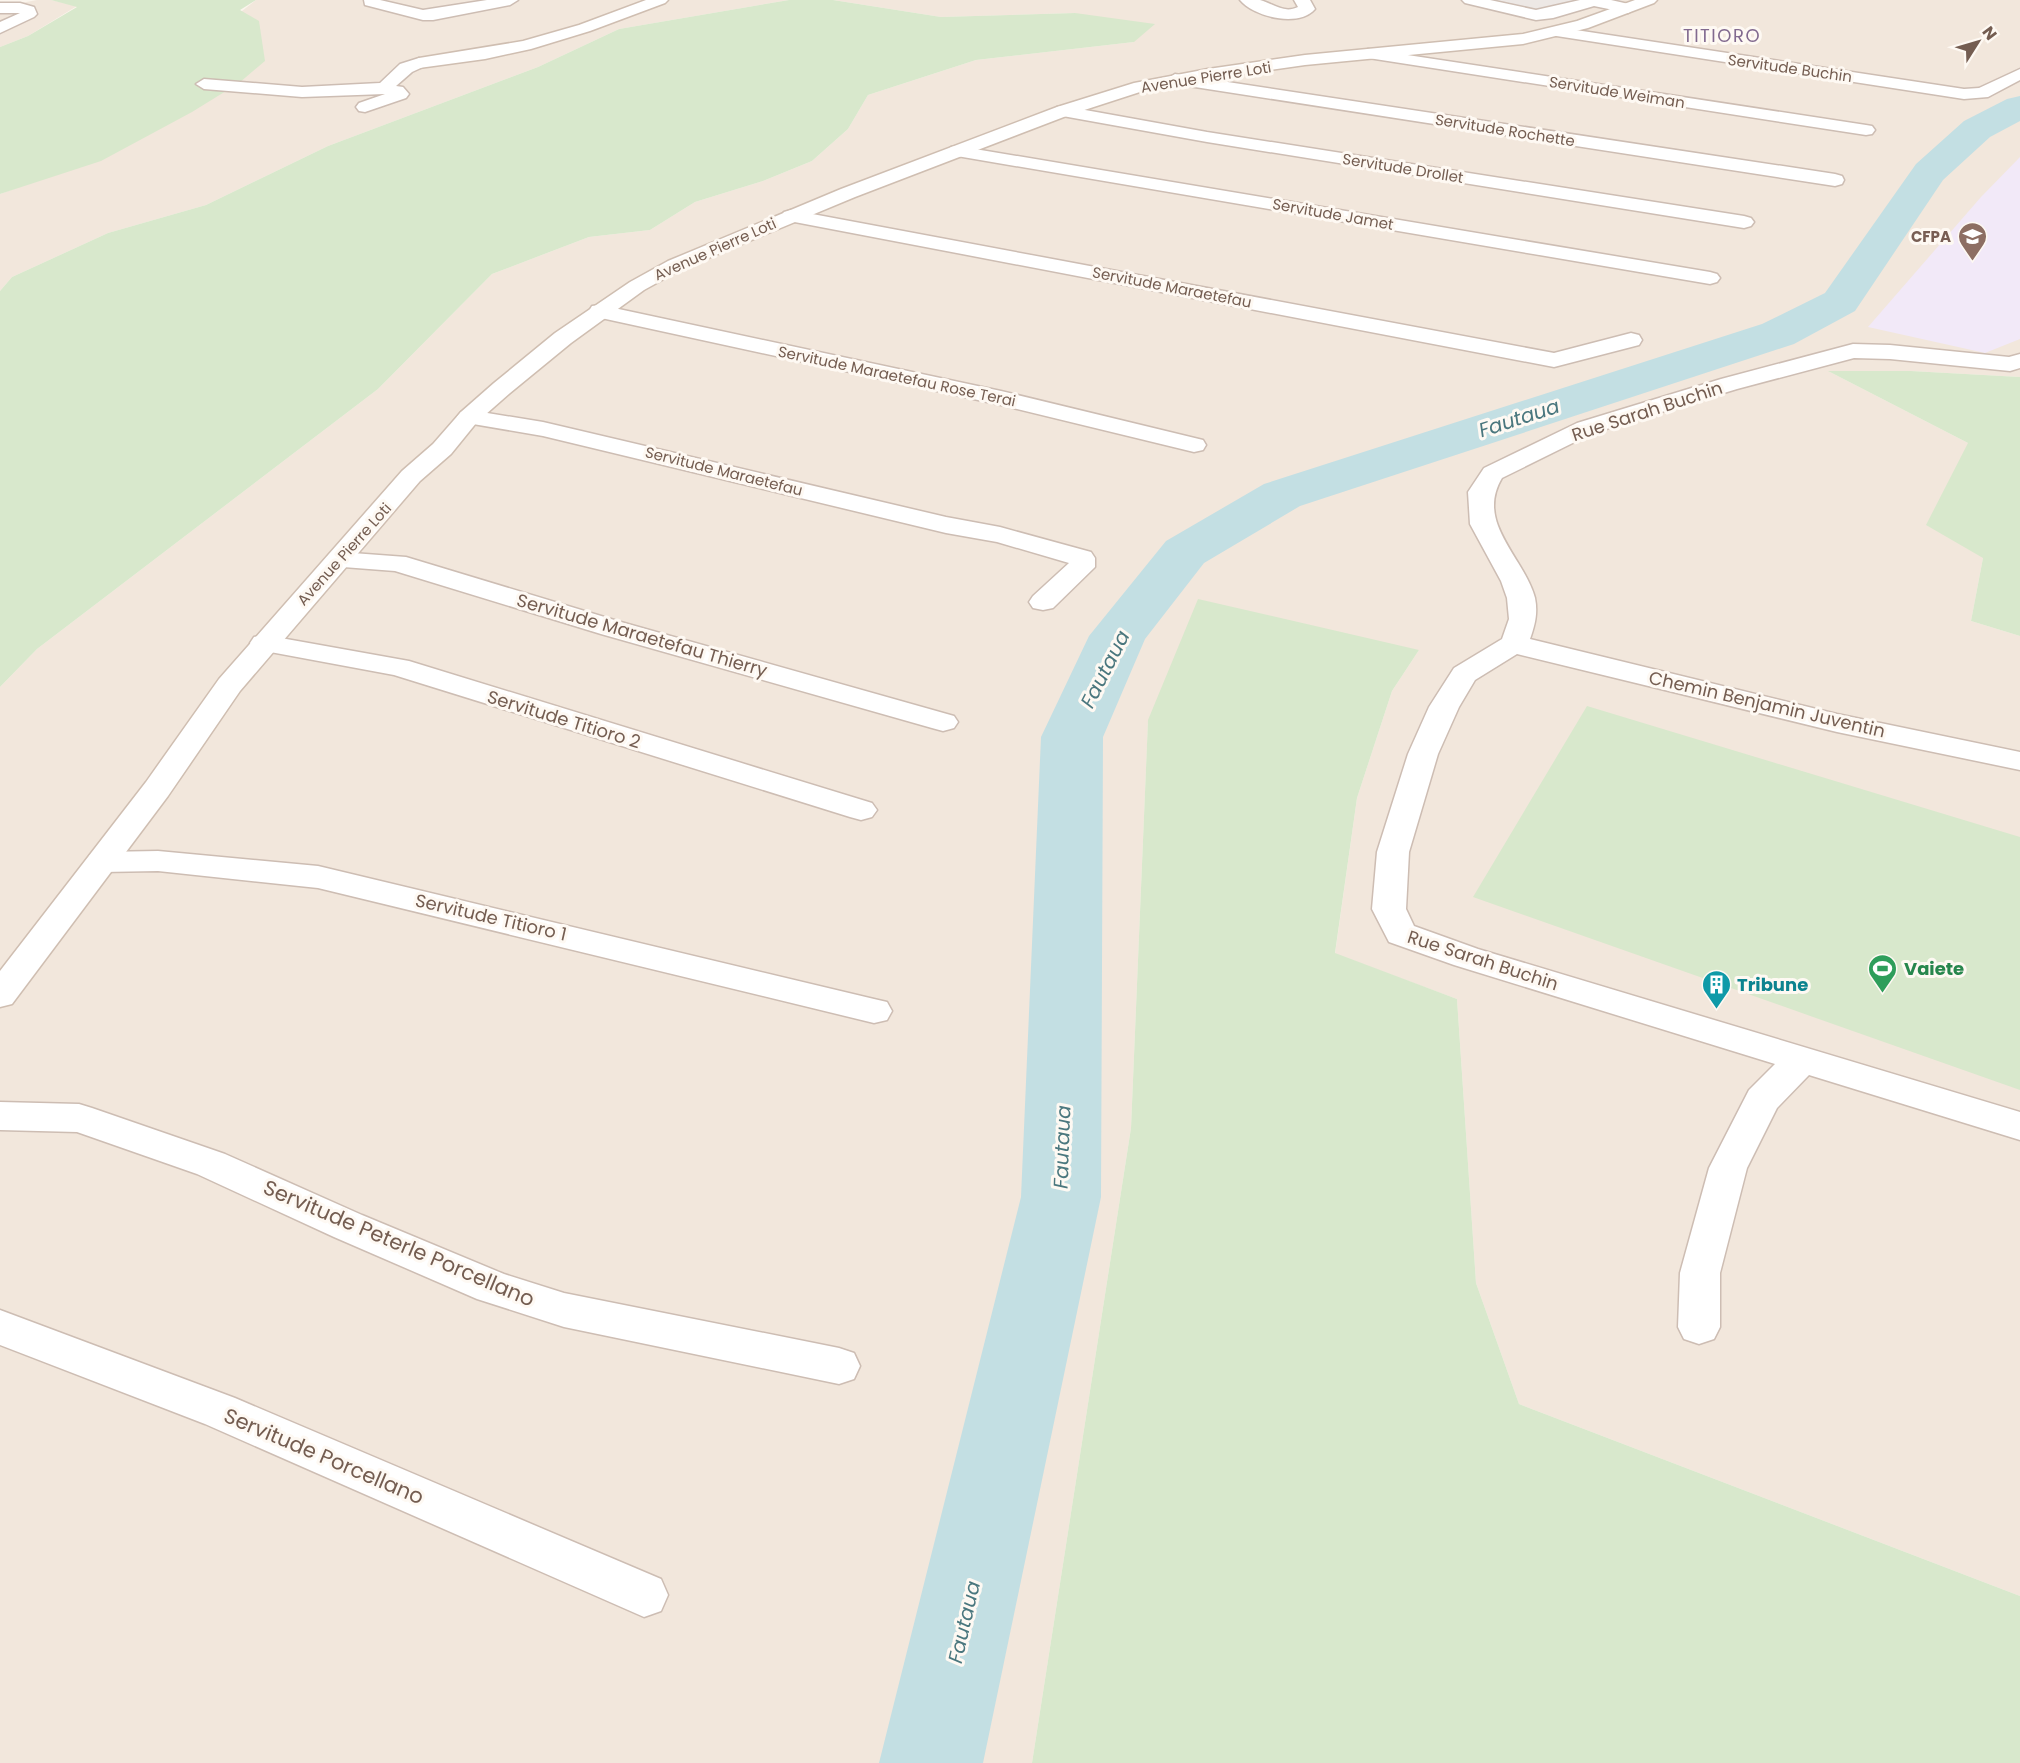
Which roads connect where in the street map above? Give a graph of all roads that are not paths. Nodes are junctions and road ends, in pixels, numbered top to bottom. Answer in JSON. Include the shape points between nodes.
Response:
{"nodes":[{"id":1,"x":373,"y":0,"type":"edge"},
{"id":2,"x":510,"y":0,"type":"edge"},
{"id":3,"x":660,"y":0,"type":"edge"},
{"id":4,"x":1248,"y":0,"type":"edge"},
{"id":5,"x":1302,"y":0,"type":"edge"},
{"id":6,"x":1470,"y":0,"type":"edge"},
{"id":7,"x":1639,"y":4,"type":"edge"},
{"id":8,"x":0,"y":8,"type":"edge"},
{"id":9,"x":0,"y":28,"type":"edge"},
{"id":10,"x":1556,"y":32,"type":"junction"},
{"id":11,"x":1368,"y":54,"type":"junction"},
{"id":12,"x":2020,"y":74,"type":"edge"},
{"id":13,"x":1176,"y":79,"type":"junction"},
{"id":14,"x":204,"y":84,"type":"dead end"},
{"id":15,"x":383,"y":89,"type":"junction"},
{"id":16,"x":365,"y":107,"type":"dead end"},
{"id":17,"x":1063,"y":111,"type":"junction"},
{"id":18,"x":1866,"y":130,"type":"dead end"},
{"id":19,"x":957,"y":151,"type":"junction"},
{"id":20,"x":1835,"y":180,"type":"dead end"},
{"id":21,"x":791,"y":216,"type":"junction"},
{"id":22,"x":1744,"y":222,"type":"dead end"},
{"id":23,"x":1710,"y":278,"type":"dead end"},
{"id":24,"x":600,"y":311,"type":"junction"},
{"id":25,"x":1631,"y":340,"type":"dead end"},
{"id":26,"x":2020,"y":361,"type":"edge"},
{"id":27,"x":469,"y":417,"type":"junction"},
{"id":28,"x":1194,"y":445,"type":"dead end"},
{"id":29,"x":339,"y":560,"type":"junction"},
{"id":30,"x":1043,"y":602,"type":"dead end"},
{"id":31,"x":264,"y":643,"type":"junction"},
{"id":32,"x":1515,"y":643,"type":"junction"},
{"id":33,"x":943,"y":722,"type":"dead end"},
{"id":34,"x":2020,"y":761,"type":"edge"},
{"id":35,"x":861,"y":810,"type":"dead end"},
{"id":36,"x":102,"y":862,"type":"junction"},
{"id":37,"x":0,"y":995,"type":"edge"},
{"id":38,"x":873,"y":1011,"type":"dead end"},
{"id":39,"x":1816,"y":1064,"type":"junction"},
{"id":40,"x":0,"y":1116,"type":"edge"},
{"id":41,"x":2020,"y":1126,"type":"edge"},
{"id":42,"x":0,"y":1327,"type":"edge"},
{"id":43,"x":1699,"y":1327,"type":"dead end"},
{"id":44,"x":839,"y":1366,"type":"dead end"},
{"id":45,"x":644,"y":1595,"type":"dead end"}],
"edges":[{"from":1,"to":2,"type":"street","via":[[370,2],[433,15]]},
{"from":3,"to":15,"type":"street","via":[[526,46],[419,63],[406,68]]},
{"from":4,"to":5,"type":"street","via":[[1283,14],[1302,13],[1307,9]]},
{"from":6,"to":7,"type":"street","via":[[1536,15],[1593,1]]},
{"from":7,"to":10,"type":"street","name":"Avenue Pierre Loti"},
{"from":8,"to":9,"type":"street","via":[[29,10],[29,14]]},
{"from":10,"to":11,"type":"street","name":"Avenue Pierre Loti","via":[[1495,43]]},
{"from":10,"to":12,"type":"street","name":"Servitude Buchin","via":[[1964,94],[1982,93]]},
{"from":11,"to":13,"type":"street","name":"Avenue Pierre Loti"},
{"from":11,"to":18,"type":"street","name":"Servitude Weiman"},
{"from":13,"to":17,"type":"street","name":"Avenue Pierre Loti"},
{"from":13,"to":20,"type":"street","name":"Servitude Rochette"},
{"from":14,"to":15,"type":"street","via":[[302,92]]},
{"from":15,"to":16,"type":"street","via":[[400,94]]},
{"from":17,"to":19,"type":"street","name":"Avenue Pierre Loti"},
{"from":17,"to":22,"type":"street","name":"Servitude Drollet"},
{"from":19,"to":21,"type":"street","name":"Avenue Pierre Loti"},
{"from":19,"to":23,"type":"street","name":"Servitude Jamet"},
{"from":21,"to":24,"type":"street","name":"Avenue Pierre Loti","via":[[656,274]]},
{"from":21,"to":25,"type":"street","name":"Servitude Maraetefau","via":[[1554,360]]},
{"from":24,"to":27,"type":"street","name":"Avenue Pierre Loti"},
{"from":24,"to":28,"type":"street","name":"Servitude Maraetefau Rose Terai","via":[[1012,400]]},
{"from":26,"to":32,"type":"street","name":"Rue Sarah Buchin","via":[[2010,364],[1853,351],[1596,425],[1493,473],[1481,492],[1483,524],[1521,598],[1523,619]]},
{"from":27,"to":29,"type":"street","name":"Avenue Pierre Loti"},
{"from":27,"to":30,"type":"street","name":"Servitude Maraetefau","via":[[543,429],[1000,535],[1082,558],[1082,567]]},
{"from":29,"to":31,"type":"street","name":"Avenue Pierre Loti"},
{"from":29,"to":33,"type":"street","name":"Servitude Maraetefau Thierry","via":[[407,566]]},
{"from":31,"to":35,"type":"street","name":"Servitude Titioro 2","via":[[399,668]]},
{"from":31,"to":36,"type":"street","name":"Avenue Pierre Loti","via":[[229,685]]},
{"from":32,"to":34,"type":"street","name":"Chemin Benjamin Juventin","via":[[1837,723]]},
{"from":32,"to":39,"type":"street","name":"Rue Sarah Buchin","via":[[1464,674],[1444,707],[1424,754],[1393,852],[1389,909],[1401,934]]},
{"from":36,"to":37,"type":"street","name":"Avenue Pierre Loti"},
{"from":36,"to":38,"type":"street","name":"Servitude Titioro 1","via":[[158,861],[318,877]]},
{"from":39,"to":41,"type":"street","name":"Rue Sarah Buchin"},
{"from":39,"to":43,"type":"street","via":[[1762,1100],[1728,1168],[1700,1273]]},
{"from":40,"to":44,"type":"street","name":"Servitude Peterle Porcellano","via":[[79,1118],[211,1164],[492,1287],[564,1310]]},
{"from":42,"to":45,"type":"street","name":"Servitude Porcellano","via":[[220,1411]]}]}
